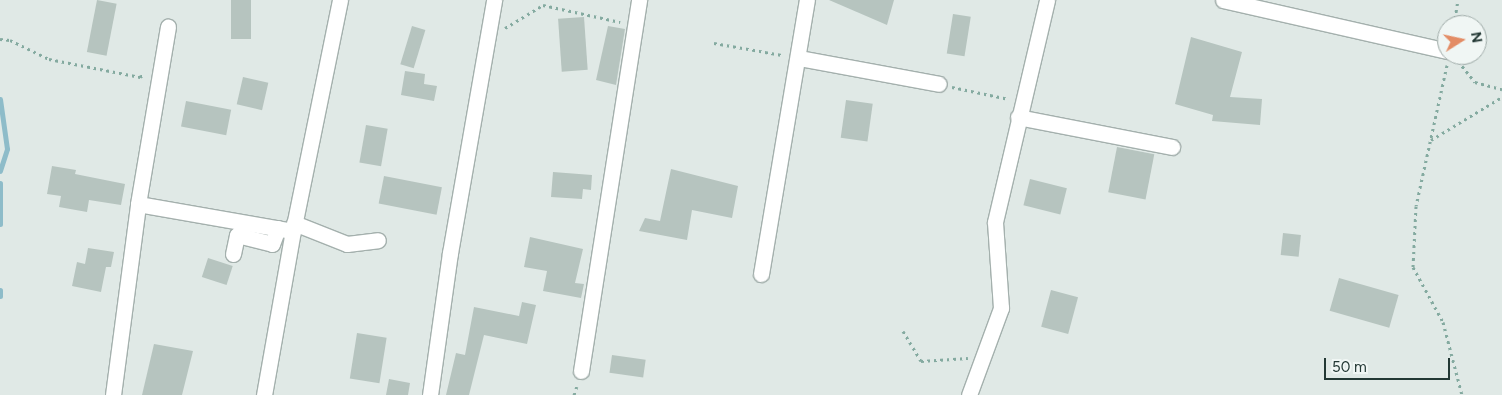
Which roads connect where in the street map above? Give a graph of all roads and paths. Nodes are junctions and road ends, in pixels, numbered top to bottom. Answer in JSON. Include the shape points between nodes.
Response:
{"nodes":[{"id":1,"x":340,"y":0,"type":"edge"},
{"id":2,"x":494,"y":0,"type":"edge"},
{"id":3,"x":639,"y":0,"type":"edge"},
{"id":4,"x":807,"y":0,"type":"edge"},
{"id":5,"x":1047,"y":0,"type":"edge"},
{"id":6,"x":1223,"y":0,"type":"edge"},
{"id":7,"x":1458,"y":0,"type":"edge"},
{"id":8,"x":1456,"y":15,"type":"edge"},
{"id":9,"x":635,"y":26,"type":"junction"},
{"id":10,"x":168,"y":28,"type":"dead end"},
{"id":11,"x":0,"y":39,"type":"edge"},
{"id":12,"x":488,"y":39,"type":"junction"},
{"id":13,"x":714,"y":42,"type":"dead end"},
{"id":14,"x":1437,"y":49,"type":"edge"},
{"id":15,"x":799,"y":58,"type":"junction"},
{"id":16,"x":162,"y":64,"type":"junction"},
{"id":17,"x":1449,"y":65,"type":"edge"},
{"id":18,"x":1460,"y":65,"type":"edge"},
{"id":19,"x":939,"y":84,"type":"joint"},
{"id":20,"x":1502,"y":89,"type":"edge"},
{"id":21,"x":1502,"y":97,"type":"edge"},
{"id":22,"x":1022,"y":102,"type":"junction"},
{"id":23,"x":1018,"y":117,"type":"junction"},
{"id":24,"x":1430,"y":140,"type":"junction"},
{"id":25,"x":1172,"y":147,"type":"dead end"},
{"id":26,"x":138,"y":204,"type":"junction"},
{"id":27,"x":294,"y":227,"type":"junction"},
{"id":28,"x":278,"y":228,"type":"junction"},
{"id":29,"x":378,"y":240,"type":"dead end"},
{"id":30,"x":233,"y":254,"type":"dead end"},
{"id":31,"x":761,"y":274,"type":"dead end"},
{"id":32,"x":903,"y":331,"type":"dead end"},
{"id":33,"x":978,"y":368,"type":"junction"},
{"id":34,"x":581,"y":371,"type":"dead end"},
{"id":35,"x":113,"y":395,"type":"edge"},
{"id":36,"x":264,"y":395,"type":"edge"},
{"id":37,"x":430,"y":395,"type":"edge"},
{"id":38,"x":969,"y":395,"type":"edge"},
{"id":39,"x":1462,"y":395,"type":"edge"}],
"edges":[{"from":1,"to":27,"type":"street"},
{"from":2,"to":12,"type":"street"},
{"from":3,"to":9,"type":"street"},
{"from":4,"to":15,"type":"street"},
{"from":5,"to":22,"type":"street"},
{"from":6,"to":14,"type":"street"},
{"from":7,"to":8,"type":"path"},
{"from":9,"to":12,"type":"path","via":[[543,5]]},
{"from":9,"to":34,"type":"street"},
{"from":10,"to":16,"type":"street"},
{"from":11,"to":16,"type":"path","via":[[10,40],[49,59],[140,77]]},
{"from":12,"to":37,"type":"street","via":[[450,253]]},
{"from":13,"to":15,"type":"path"},
{"from":15,"to":19,"type":"street"},
{"from":15,"to":31,"type":"street"},
{"from":16,"to":26,"type":"street"},
{"from":17,"to":24,"type":"path"},
{"from":18,"to":20,"type":"path","via":[[1475,82]]},
{"from":19,"to":22,"type":"path"},
{"from":21,"to":24,"type":"path"},
{"from":22,"to":23,"type":"street"},
{"from":23,"to":25,"type":"street"},
{"from":23,"to":33,"type":"street","via":[[995,222],[1001,308]]},
{"from":24,"to":39,"type":"path","via":[[1416,206],[1413,267],[1443,322]]},
{"from":26,"to":28,"type":"street"},
{"from":26,"to":35,"type":"street"},
{"from":27,"to":28,"type":"street"},
{"from":27,"to":29,"type":"street","via":[[347,244]]},
{"from":27,"to":36,"type":"street"},
{"from":28,"to":30,"type":"street","via":[[272,244],[236,235]]},
{"from":32,"to":33,"type":"path","via":[[920,361],[971,358]]},
{"from":33,"to":38,"type":"street"}]}
